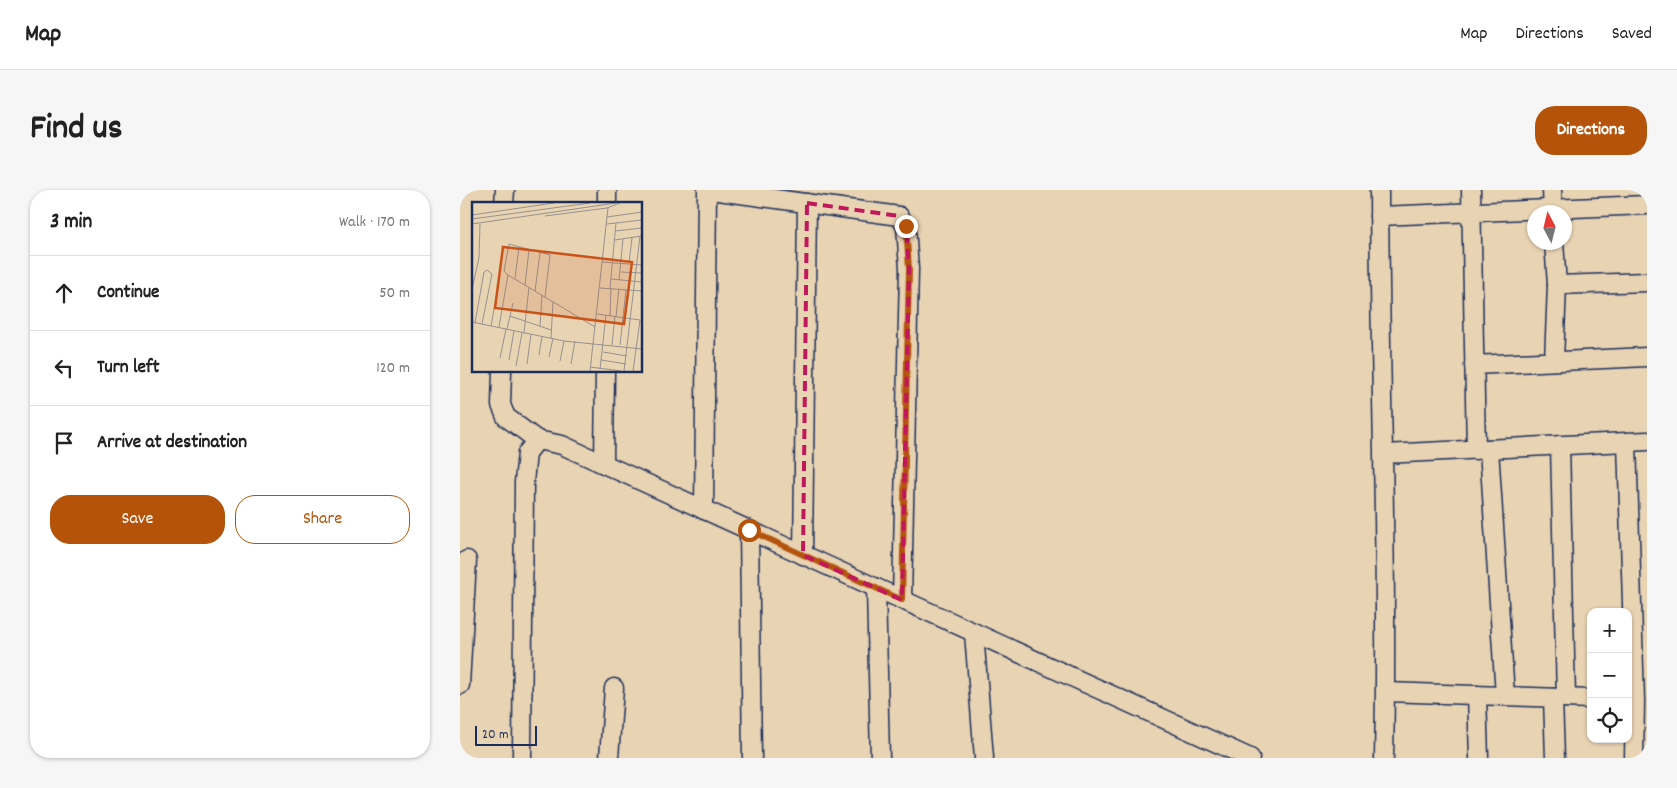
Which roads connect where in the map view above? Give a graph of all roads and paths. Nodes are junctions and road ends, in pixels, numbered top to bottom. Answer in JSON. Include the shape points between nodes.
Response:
{"nodes":[{"id":1,"x":707,"y":190,"type":"edge"},
{"id":2,"x":711,"y":190,"type":"edge"},
{"id":3,"x":1379,"y":190,"type":"edge"},
{"id":4,"x":1471,"y":190,"type":"edge"},
{"id":5,"x":1552,"y":190,"type":"edge"},
{"id":6,"x":1626,"y":198,"type":"edge"},
{"id":7,"x":807,"y":203,"type":"junction"},
{"id":8,"x":1553,"y":205,"type":"edge"},
{"id":9,"x":1647,"y":205,"type":"edge"},
{"id":10,"x":1572,"y":208,"type":"edge"},
{"id":11,"x":1527,"y":211,"type":"edge"},
{"id":12,"x":1471,"y":212,"type":"junction"},
{"id":13,"x":1379,"y":216,"type":"junction"},
{"id":14,"x":1555,"y":250,"type":"edge"},
{"id":15,"x":1647,"y":282,"type":"edge"},
{"id":16,"x":1557,"y":285,"type":"junction"},
{"id":17,"x":1647,"y":358,"type":"edge"},
{"id":18,"x":1554,"y":362,"type":"junction"},
{"id":19,"x":1474,"y":365,"type":"junction"},
{"id":20,"x":502,"y":372,"type":"edge"},
{"id":21,"x":605,"y":372,"type":"edge"},
{"id":22,"x":537,"y":440,"type":"junction"},
{"id":23,"x":1627,"y":442,"type":"junction"},
{"id":24,"x":1647,"y":442,"type":"edge"},
{"id":25,"x":1560,"y":446,"type":"junction"},
{"id":26,"x":1482,"y":449,"type":"junction"},
{"id":27,"x":1384,"y":454,"type":"junction"},
{"id":28,"x":604,"y":464,"type":"junction"},
{"id":29,"x":704,"y":510,"type":"junction"},
{"id":30,"x":749,"y":530,"type":"junction"},
{"id":31,"x":804,"y":555,"type":"junction"},
{"id":32,"x":467,"y":560,"type":"dead end"},
{"id":33,"x":876,"y":588,"type":"junction"},
{"id":34,"x":902,"y":600,"type":"junction"},
{"id":35,"x":974,"y":633,"type":"junction"},
{"id":36,"x":460,"y":685,"type":"edge"},
{"id":37,"x":614,"y":688,"type":"dead end"},
{"id":38,"x":1386,"y":692,"type":"junction"},
{"id":39,"x":1477,"y":695,"type":"junction"},
{"id":40,"x":1505,"y":696,"type":"junction"},
{"id":41,"x":1560,"y":698,"type":"junction"},
{"id":42,"x":1587,"y":699,"type":"edge"},
{"id":43,"x":1637,"y":701,"type":"edge"},
{"id":44,"x":522,"y":758,"type":"edge"},
{"id":45,"x":609,"y":758,"type":"edge"},
{"id":46,"x":752,"y":758,"type":"edge"},
{"id":47,"x":880,"y":758,"type":"edge"},
{"id":48,"x":984,"y":758,"type":"edge"},
{"id":49,"x":1250,"y":758,"type":"edge"},
{"id":50,"x":1384,"y":758,"type":"edge"},
{"id":51,"x":1479,"y":758,"type":"edge"},
{"id":52,"x":1555,"y":758,"type":"edge"},
{"id":53,"x":1634,"y":758,"type":"edge"}],
"edges":[{"from":1,"to":29,"type":"street"},
{"from":2,"to":7,"type":"street"},
{"from":3,"to":13,"type":"street"},
{"from":4,"to":12,"type":"street"},
{"from":5,"to":8,"type":"street"},
{"from":6,"to":9,"type":"street"},
{"from":6,"to":10,"type":"street"},
{"from":7,"to":31,"type":"street"},
{"from":7,"to":34,"type":"street","via":[[899,216],[906,226],[909,269]]},
{"from":11,"to":12,"type":"street"},
{"from":12,"to":13,"type":"street"},
{"from":12,"to":19,"type":"street"},
{"from":13,"to":27,"type":"street"},
{"from":14,"to":16,"type":"street"},
{"from":15,"to":16,"type":"street"},
{"from":16,"to":18,"type":"street"},
{"from":17,"to":18,"type":"street"},
{"from":18,"to":19,"type":"street"},
{"from":19,"to":26,"type":"street"},
{"from":20,"to":22,"type":"street","via":[[501,405],[506,417]]},
{"from":21,"to":28,"type":"street"},
{"from":22,"to":28,"type":"street","via":[[562,445]]},
{"from":22,"to":44,"type":"street","via":[[527,453],[524,482]]},
{"from":23,"to":24,"type":"street"},
{"from":23,"to":25,"type":"street"},
{"from":23,"to":43,"type":"street"},
{"from":25,"to":26,"type":"street"},
{"from":25,"to":41,"type":"street"},
{"from":26,"to":27,"type":"street"},
{"from":26,"to":40,"type":"street"},
{"from":27,"to":38,"type":"street"},
{"from":28,"to":29,"type":"street"},
{"from":29,"to":30,"type":"street"},
{"from":30,"to":31,"type":"street"},
{"from":30,"to":46,"type":"street"},
{"from":31,"to":33,"type":"street"},
{"from":32,"to":36,"type":"street"},
{"from":33,"to":34,"type":"street"},
{"from":33,"to":47,"type":"street"},
{"from":34,"to":35,"type":"street"},
{"from":35,"to":48,"type":"street"},
{"from":35,"to":49,"type":"street"},
{"from":37,"to":45,"type":"street"},
{"from":38,"to":39,"type":"street"},
{"from":38,"to":50,"type":"street"},
{"from":39,"to":40,"type":"street"},
{"from":39,"to":51,"type":"street"},
{"from":40,"to":41,"type":"street"},
{"from":41,"to":42,"type":"street"},
{"from":41,"to":52,"type":"street"},
{"from":43,"to":53,"type":"street"}]}
